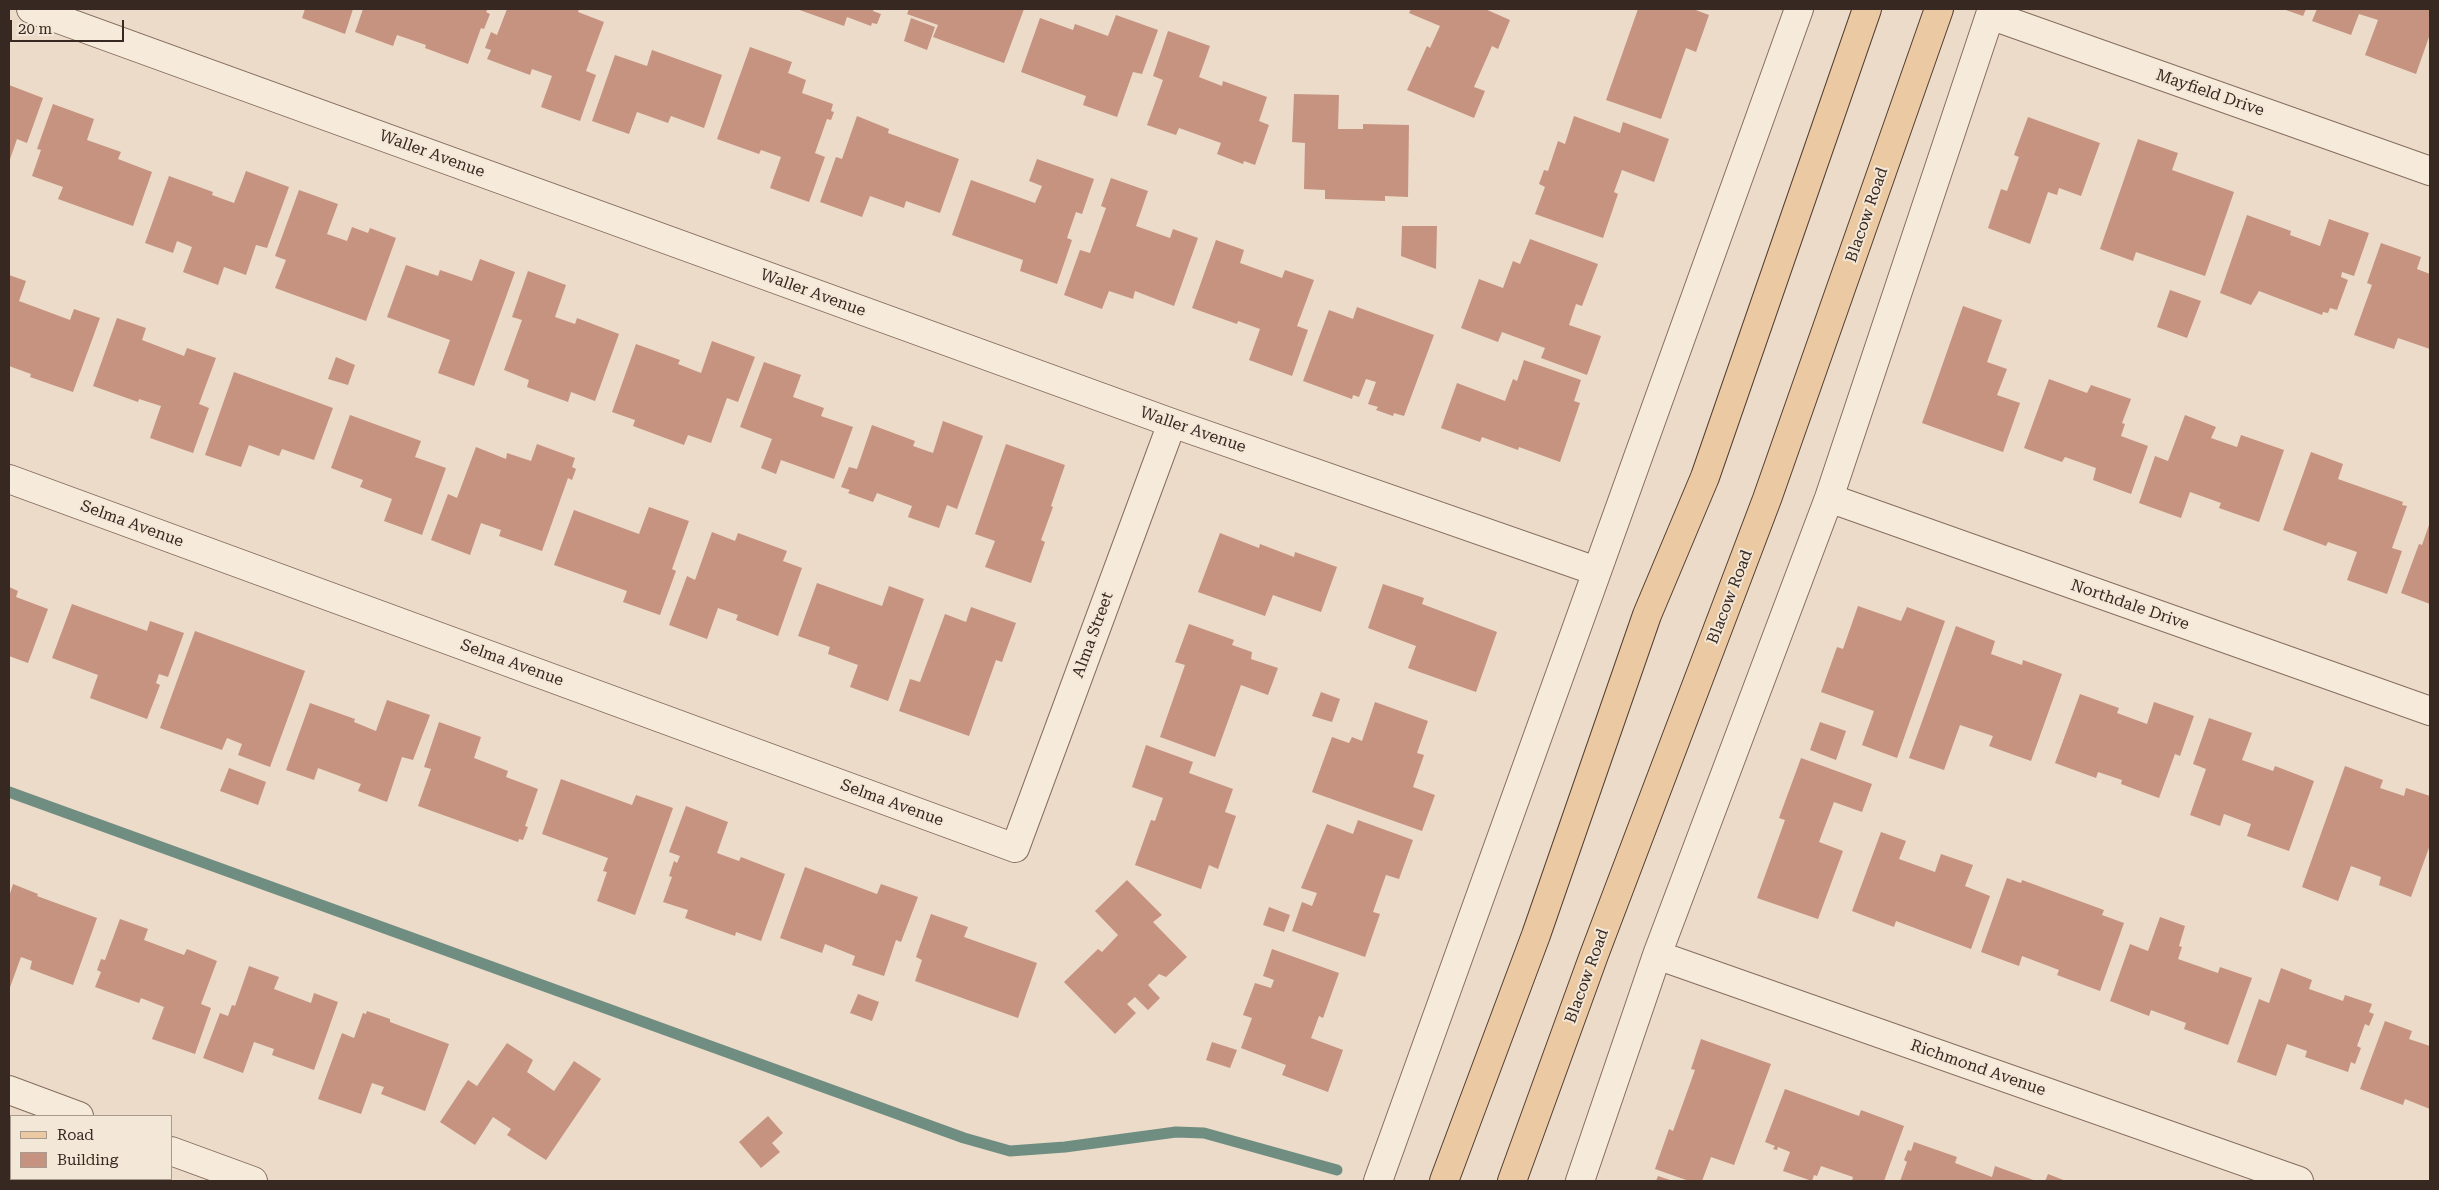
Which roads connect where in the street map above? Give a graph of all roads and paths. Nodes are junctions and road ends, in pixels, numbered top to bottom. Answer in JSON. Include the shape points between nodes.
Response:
{"nodes":[{"id":1,"x":31,"y":9,"type":"edge"},
{"id":2,"x":1798,"y":9,"type":"edge"},
{"id":3,"x":1867,"y":9,"type":"edge"},
{"id":4,"x":1939,"y":9,"type":"edge"},
{"id":5,"x":1991,"y":12,"type":"edge"},
{"id":6,"x":2430,"y":171,"type":"edge"},
{"id":7,"x":1172,"y":423,"type":"junction"},
{"id":8,"x":9,"y":479,"type":"edge"},
{"id":9,"x":1829,"y":498,"type":"junction"},
{"id":10,"x":1596,"y":571,"type":"junction"},
{"id":11,"x":2430,"y":711,"type":"edge"},
{"id":12,"x":1015,"y":848,"type":"joint"},
{"id":13,"x":1657,"y":955,"type":"junction"},
{"id":14,"x":9,"y":1090,"type":"edge"},
{"id":15,"x":76,"y":1115,"type":"edge"},
{"id":16,"x":172,"y":1151,"type":"edge"},
{"id":17,"x":253,"y":1181,"type":"edge"},
{"id":18,"x":1378,"y":1181,"type":"edge"},
{"id":19,"x":1444,"y":1181,"type":"edge"},
{"id":20,"x":1512,"y":1181,"type":"edge"},
{"id":21,"x":1580,"y":1181,"type":"edge"},
{"id":22,"x":2299,"y":1181,"type":"edge"}],
"edges":[{"from":1,"to":7,"type":"street","name":"Waller Avenue"},
{"from":2,"to":10,"type":"street"},
{"from":3,"to":19,"type":"main road","via":[[1705,477],[1648,615],[1536,935]]},
{"from":4,"to":20,"type":"main road","name":"Blacow Road","via":[[1767,499]]},
{"from":5,"to":6,"type":"street","name":"Mayfield Drive"},
{"from":5,"to":9,"type":"street"},
{"from":7,"to":10,"type":"street","name":"Waller Avenue"},
{"from":7,"to":12,"type":"street","name":"Alma Street"},
{"from":8,"to":12,"type":"street","name":"Selma Avenue"},
{"from":9,"to":11,"type":"street","name":"Northdale Drive"},
{"from":9,"to":13,"type":"street"},
{"from":10,"to":18,"type":"street"},
{"from":13,"to":21,"type":"street"},
{"from":13,"to":22,"type":"street","name":"Richmond Avenue"},
{"from":14,"to":15,"type":"street"},
{"from":16,"to":17,"type":"street"}]}
